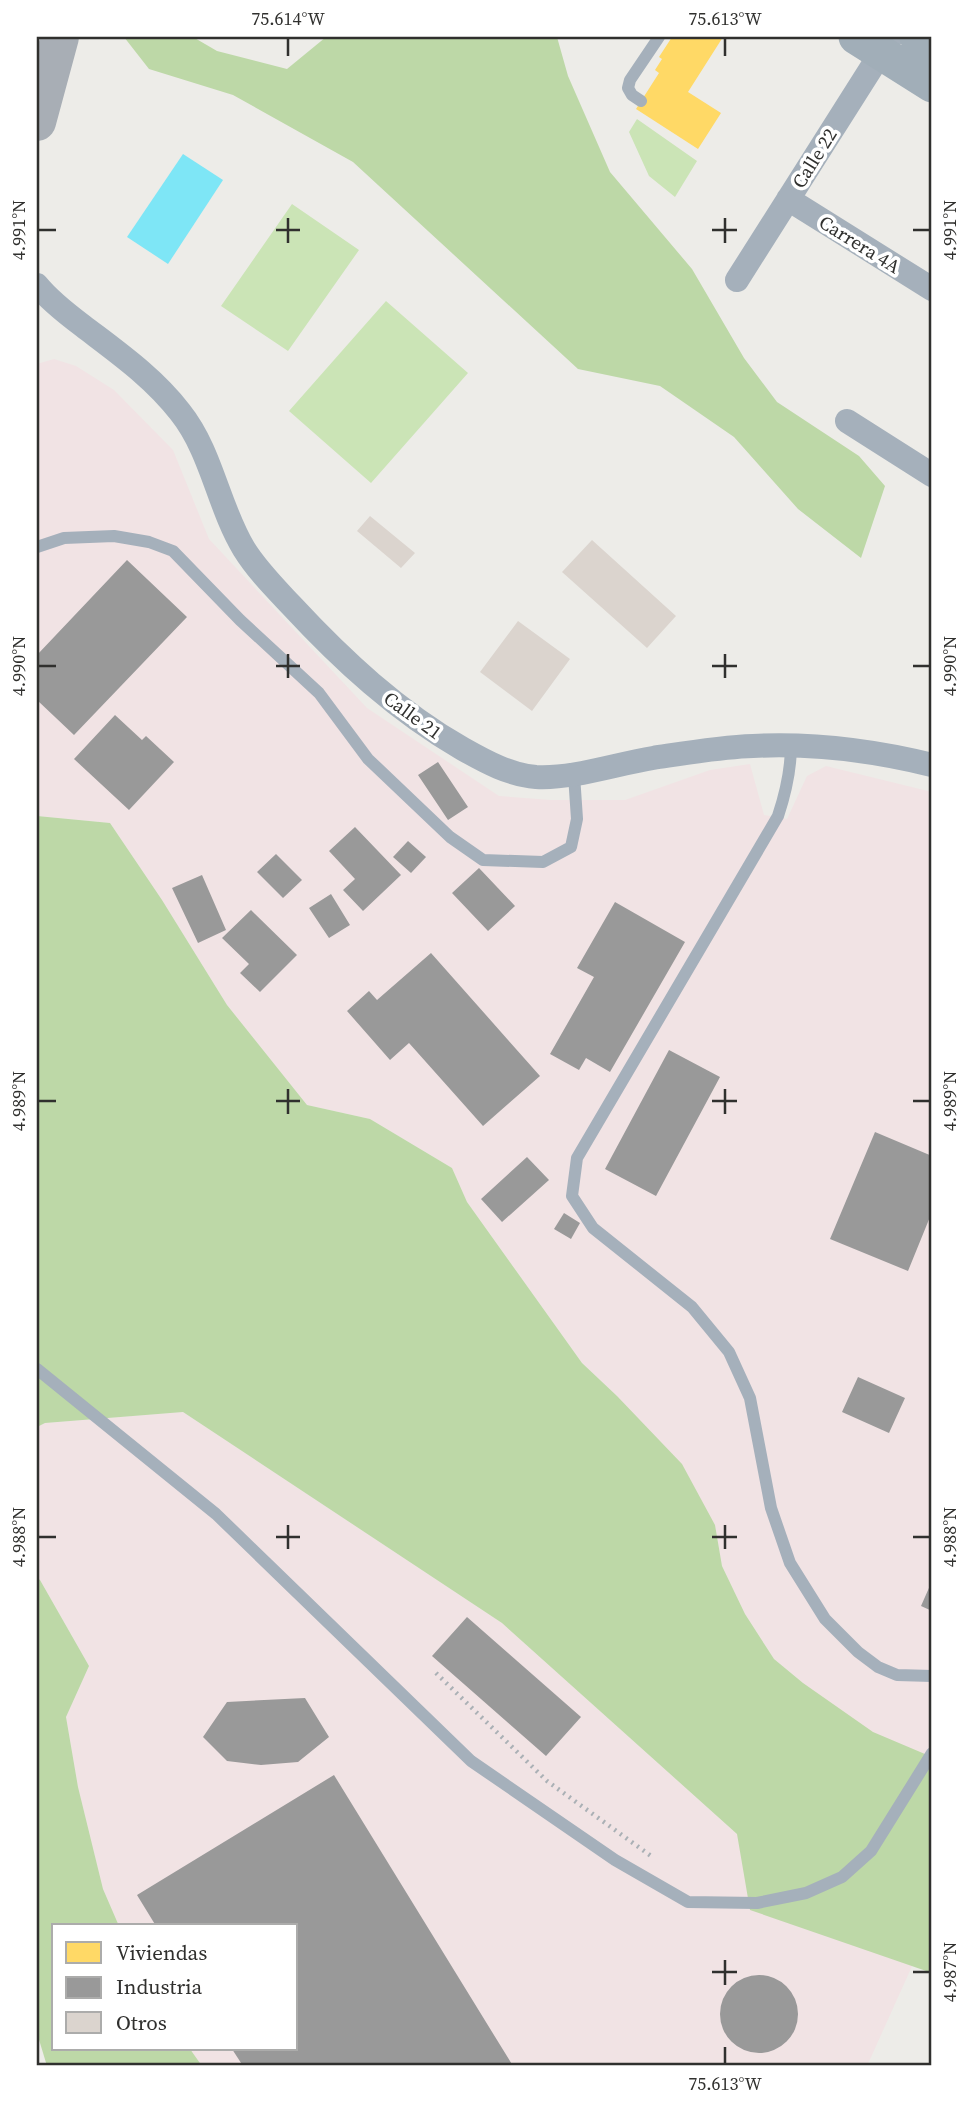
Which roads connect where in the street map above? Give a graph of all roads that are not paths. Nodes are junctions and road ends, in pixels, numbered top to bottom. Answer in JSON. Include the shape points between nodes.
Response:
{"nodes":[{"id":1,"x":659,"y":37,"type":"edge"},
{"id":2,"x":918,"y":37,"type":"edge"},
{"id":3,"x":876,"y":42,"type":"edge"},
{"id":4,"x":58,"y":45,"type":"edge"},
{"id":5,"x":932,"y":45,"type":"edge"},
{"id":6,"x":932,"y":85,"type":"edge"},
{"id":7,"x":641,"y":101,"type":"dead end"},
{"id":8,"x":37,"y":122,"type":"edge"},
{"id":9,"x":788,"y":200,"type":"junction"},
{"id":10,"x":737,"y":281,"type":"dead end"},
{"id":11,"x":37,"y":285,"type":"edge"},
{"id":12,"x":932,"y":289,"type":"edge"},
{"id":13,"x":37,"y":304,"type":"edge"},
{"id":14,"x":67,"y":314,"type":"junction"},
{"id":15,"x":847,"y":421,"type":"dead end"},
{"id":16,"x":932,"y":475,"type":"edge"},
{"id":17,"x":37,"y":547,"type":"edge"},
{"id":18,"x":791,"y":745,"type":"junction"},
{"id":19,"x":932,"y":765,"type":"edge"},
{"id":20,"x":574,"y":775,"type":"junction"},
{"id":21,"x":37,"y":1369,"type":"edge"},
{"id":22,"x":932,"y":1676,"type":"edge"},
{"id":23,"x":932,"y":1753,"type":"edge"}],
"edges":[{"from":1,"to":7,"type":"lane","via":[[630,80],[628,88]]},
{"from":2,"to":5,"type":"main road"},
{"from":3,"to":6,"type":"main road"},
{"from":3,"to":9,"type":"street","name":"Calle 22"},
{"from":4,"to":8,"type":"highway"},
{"from":9,"to":10,"type":"street","name":"Calle 22"},
{"from":9,"to":12,"type":"street","name":"Carrera 4A"},
{"from":11,"to":14,"type":"street","name":"Calle 21"},
{"from":13,"to":14,"type":"street","name":"Calle 21"},
{"from":14,"to":20,"type":"street","name":"Calle 21","via":[[148,377],[181,412],[198,439],[244,549],[361,676],[406,712],[487,762],[532,776]]},
{"from":15,"to":16,"type":"street"},
{"from":17,"to":20,"type":"lane","via":[[64,538],[114,536],[173,551],[319,693],[368,759],[450,837],[483,860],[544,862],[571,848],[577,819]]},
{"from":18,"to":19,"type":"street","name":"Calle 21","via":[[891,755]]},
{"from":18,"to":20,"type":"street","name":"Calle 21","via":[[724,748]]},
{"from":18,"to":22,"type":"lane","via":[[786,792],[778,816],[577,1158],[572,1196],[593,1228],[692,1307],[729,1352],[750,1398],[771,1508],[790,1563],[825,1619],[878,1667],[897,1675]]},
{"from":21,"to":23,"type":"lane","via":[[216,1514],[471,1761],[615,1860],[688,1902],[757,1903],[806,1894],[842,1877],[872,1851]]}]}
